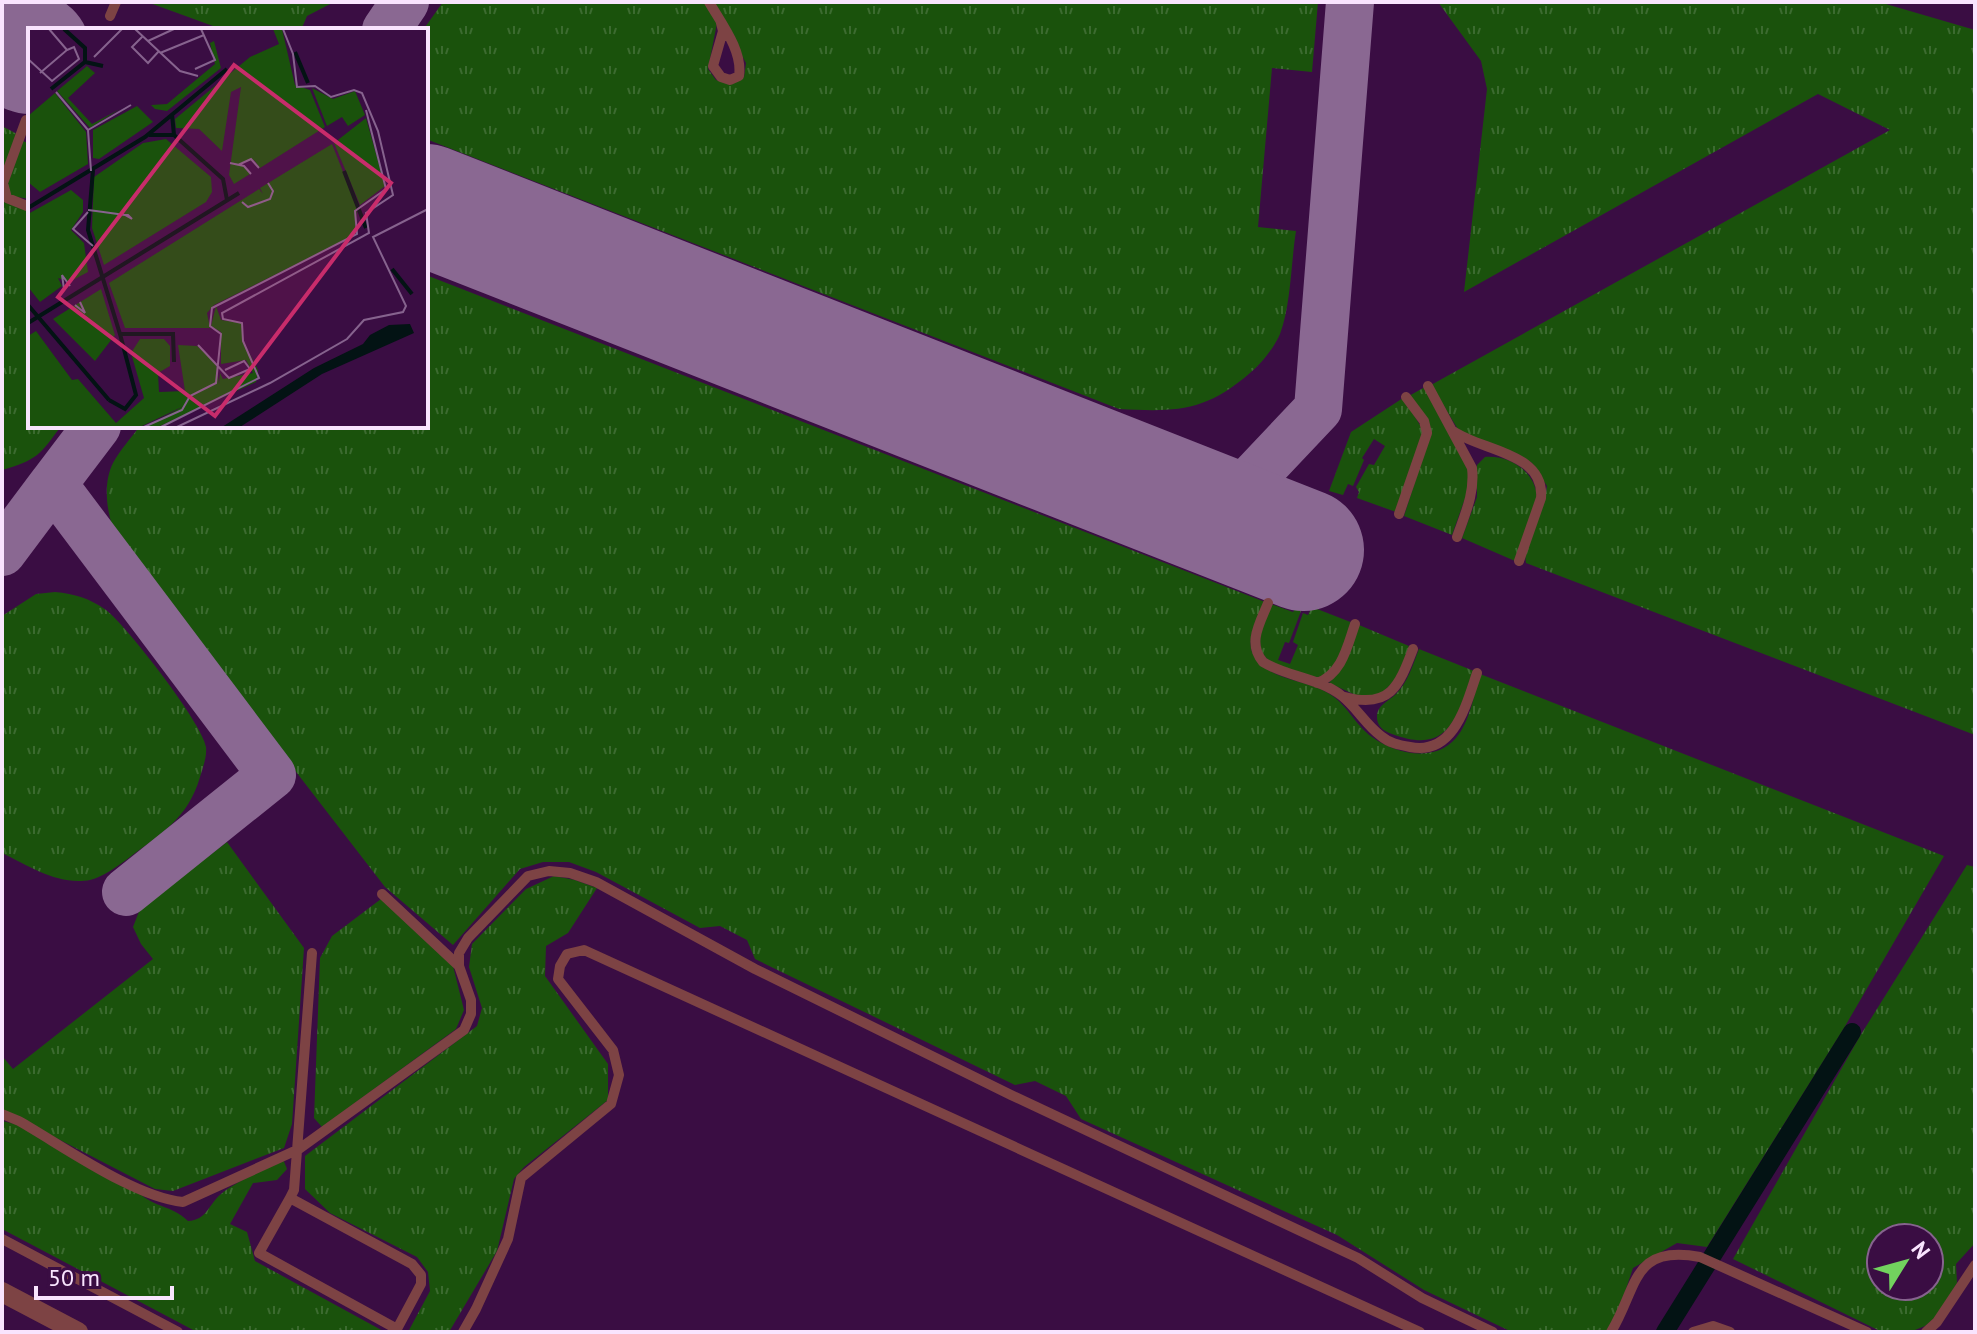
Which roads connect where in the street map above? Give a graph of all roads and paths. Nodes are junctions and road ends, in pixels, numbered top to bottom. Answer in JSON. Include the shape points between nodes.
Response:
{"nodes":[{"id":1,"x":116,"y":2,"type":"edge"},
{"id":2,"x":709,"y":2,"type":"edge"},
{"id":3,"x":110,"y":16,"type":"dead end"},
{"id":4,"x":721,"y":23,"type":"junction"},
{"id":5,"x":26,"y":120,"type":"dead end"},
{"id":6,"x":28,"y":205,"type":"edge"},
{"id":7,"x":1428,"y":386,"type":"dead end"},
{"id":8,"x":1406,"y":397,"type":"dead end"},
{"id":9,"x":1453,"y":431,"type":"junction"},
{"id":10,"x":1399,"y":514,"type":"dead end"},
{"id":11,"x":1457,"y":537,"type":"dead end"},
{"id":12,"x":1519,"y":561,"type":"dead end"},
{"id":13,"x":1268,"y":603,"type":"dead end"},
{"id":14,"x":1355,"y":624,"type":"dead end"},
{"id":15,"x":1413,"y":649,"type":"dead end"},
{"id":16,"x":1477,"y":673,"type":"dead end"},
{"id":17,"x":1317,"y":683,"type":"junction"},
{"id":18,"x":1342,"y":696,"type":"junction"},
{"id":19,"x":382,"y":894,"type":"dead end"},
{"id":20,"x":312,"y":953,"type":"dead end"},
{"id":21,"x":459,"y":966,"type":"junction"},
{"id":22,"x":2,"y":1114,"type":"edge"},
{"id":23,"x":299,"y":1149,"type":"junction"},
{"id":24,"x":290,"y":1198,"type":"junction"},
{"id":25,"x":2,"y":1239,"type":"edge"},
{"id":26,"x":1975,"y":1265,"type":"edge"},
{"id":27,"x":2,"y":1292,"type":"edge"},
{"id":28,"x":78,"y":1332,"type":"edge"},
{"id":29,"x":178,"y":1332,"type":"edge"},
{"id":30,"x":463,"y":1332,"type":"edge"},
{"id":31,"x":1420,"y":1332,"type":"edge"},
{"id":32,"x":1493,"y":1332,"type":"edge"},
{"id":33,"x":1611,"y":1332,"type":"edge"},
{"id":34,"x":1693,"y":1332,"type":"edge"},
{"id":35,"x":1730,"y":1332,"type":"edge"},
{"id":36,"x":1867,"y":1332,"type":"edge"},
{"id":37,"x":1926,"y":1332,"type":"edge"}],
"edges":[{"from":1,"to":3,"type":"lane"},
{"from":2,"to":4,"type":"lane"},
{"from":4,"to":4,"type":"lane","via":[[741,64],[739,76],[730,80],[713,66]]},
{"from":5,"to":6,"type":"lane","via":[[3,183],[7,198]]},
{"from":7,"to":9,"type":"lane"},
{"from":8,"to":10,"type":"lane","via":[[1427,433]]},
{"from":9,"to":11,"type":"lane","via":[[1474,483]]},
{"from":9,"to":12,"type":"lane","via":[[1466,441],[1516,457],[1538,479],[1541,498]]},
{"from":13,"to":17,"type":"lane","via":[[1255,638],[1257,654],[1270,666]]},
{"from":14,"to":17,"type":"lane","via":[[1339,668]]},
{"from":15,"to":18,"type":"lane","via":[[1401,680],[1383,697],[1360,701]]},
{"from":16,"to":18,"type":"lane","via":[[1462,718],[1431,746],[1416,748],[1383,738]]},
{"from":17,"to":18,"type":"lane"},
{"from":19,"to":21,"type":"lane"},
{"from":20,"to":23,"type":"lane"},
{"from":21,"to":23,"type":"lane","via":[[471,1000],[464,1030]]},
{"from":21,"to":32,"type":"lane","via":[[468,938],[528,876],[549,871],[583,878],[1011,1095],[1345,1252]]},
{"from":22,"to":23,"type":"lane","via":[[164,1200],[183,1202]]},
{"from":23,"to":24,"type":"lane"},
{"from":24,"to":24,"type":"lane","via":[[259,1253],[397,1329],[421,1275],[412,1264]]},
{"from":25,"to":29,"type":"lane"},
{"from":26,"to":37,"type":"lane"},
{"from":27,"to":28,"type":"street"},
{"from":30,"to":31,"type":"lane","via":[[508,1239],[521,1178],[611,1104],[619,1075],[613,1050],[558,979],[567,954],[584,950]]},
{"from":33,"to":36,"type":"lane","via":[[1642,1268],[1662,1256],[1683,1254]]},
{"from":34,"to":35,"type":"lane","via":[[1713,1326]]}]}
